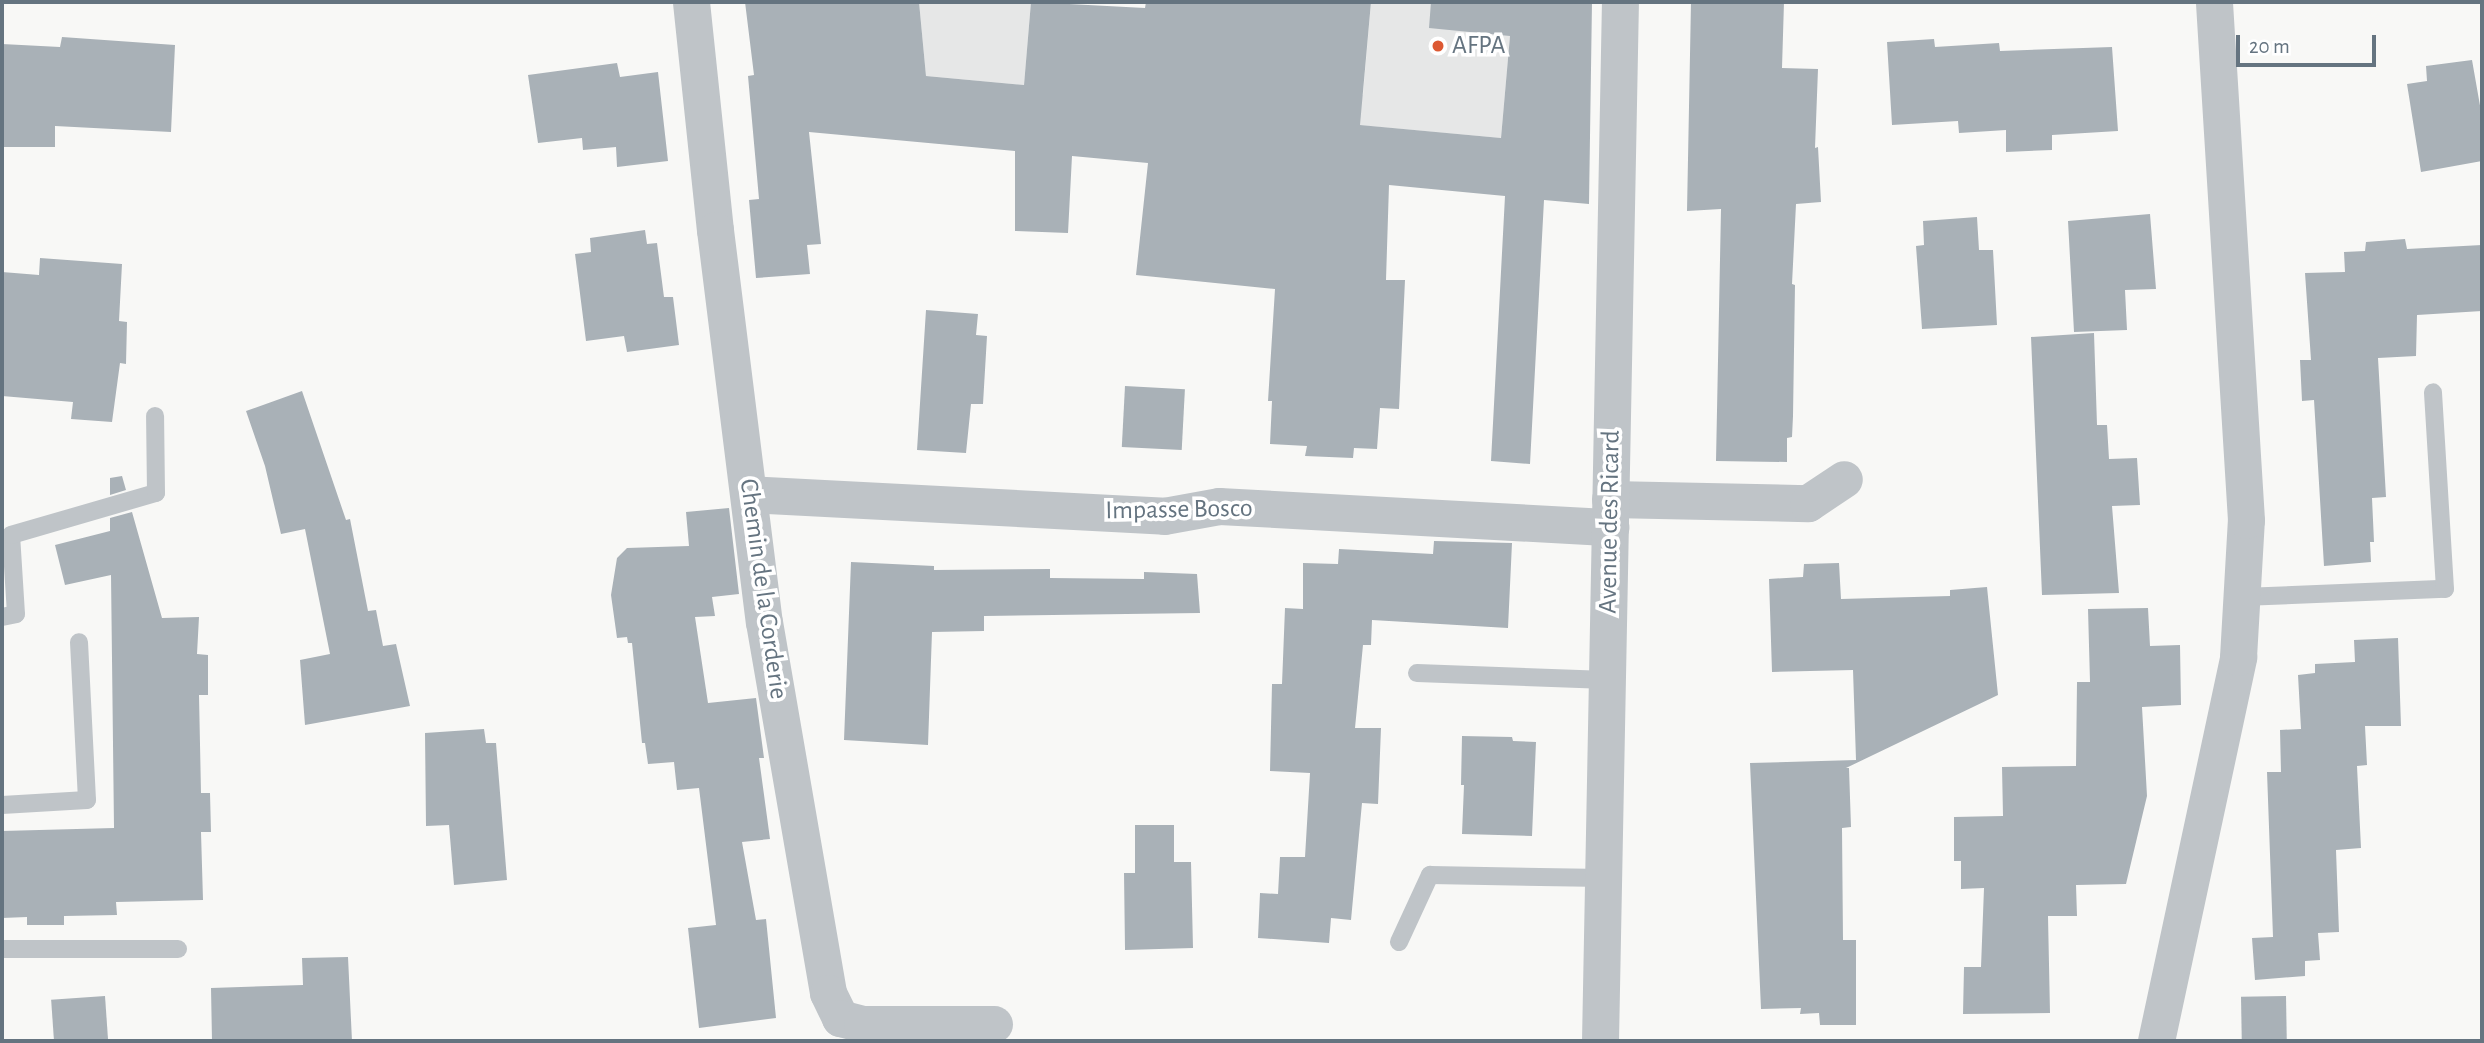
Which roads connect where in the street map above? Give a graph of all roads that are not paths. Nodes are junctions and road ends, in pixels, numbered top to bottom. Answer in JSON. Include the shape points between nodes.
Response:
{"nodes":[{"id":1,"x":691,"y":2,"type":"edge"},
{"id":2,"x":1620,"y":2,"type":"edge"},
{"id":3,"x":2214,"y":2,"type":"edge"},
{"id":4,"x":2433,"y":392,"type":"dead end"},
{"id":5,"x":155,"y":416,"type":"dead end"},
{"id":6,"x":1844,"y":480,"type":"dead end"},
{"id":7,"x":749,"y":494,"type":"junction"},
{"id":8,"x":1610,"y":513,"type":"junction"},
{"id":9,"x":2242,"y":597,"type":"junction"},
{"id":10,"x":2,"y":617,"type":"edge"},
{"id":11,"x":79,"y":642,"type":"dead end"},
{"id":12,"x":1417,"y":673,"type":"dead end"},
{"id":13,"x":1607,"y":680,"type":"junction"},
{"id":14,"x":2,"y":805,"type":"edge"},
{"id":15,"x":1604,"y":878,"type":"junction"},
{"id":16,"x":1399,"y":942,"type":"dead end"},
{"id":17,"x":2,"y":949,"type":"edge"},
{"id":18,"x":178,"y":949,"type":"dead end"},
{"id":19,"x":994,"y":1024,"type":"dead end"},
{"id":20,"x":1600,"y":1041,"type":"edge"},
{"id":21,"x":2156,"y":1041,"type":"edge"}],
"edges":[{"from":1,"to":7,"type":"street","name":"Chemin de la Corderie"},
{"from":2,"to":8,"type":"street","name":"Avenue des Ricard"},
{"from":3,"to":9,"type":"street","via":[[2246,520]]},
{"from":4,"to":9,"type":"lane","via":[[2445,589]]},
{"from":5,"to":10,"type":"lane","via":[[156,493],[11,535],[16,614]]},
{"from":6,"to":8,"type":"street","name":"Impasse Bosco","via":[[1808,503]]},
{"from":7,"to":8,"type":"street","name":"Impasse Bosco","via":[[1164,516],[1219,506]]},
{"from":7,"to":19,"type":"street","name":"Chemin de la Corderie","via":[[764,622],[828,993],[840,1018],[862,1024]]},
{"from":8,"to":13,"type":"street","name":"Avenue des Ricard"},
{"from":9,"to":21,"type":"street","via":[[2238,657]]},
{"from":11,"to":14,"type":"lane","via":[[86,800]]},
{"from":12,"to":13,"type":"lane"},
{"from":13,"to":15,"type":"street","name":"Avenue des Ricard"},
{"from":15,"to":16,"type":"lane","via":[[1430,875]]},
{"from":15,"to":20,"type":"street","name":"Avenue des Ricard"},
{"from":17,"to":18,"type":"lane"}]}
